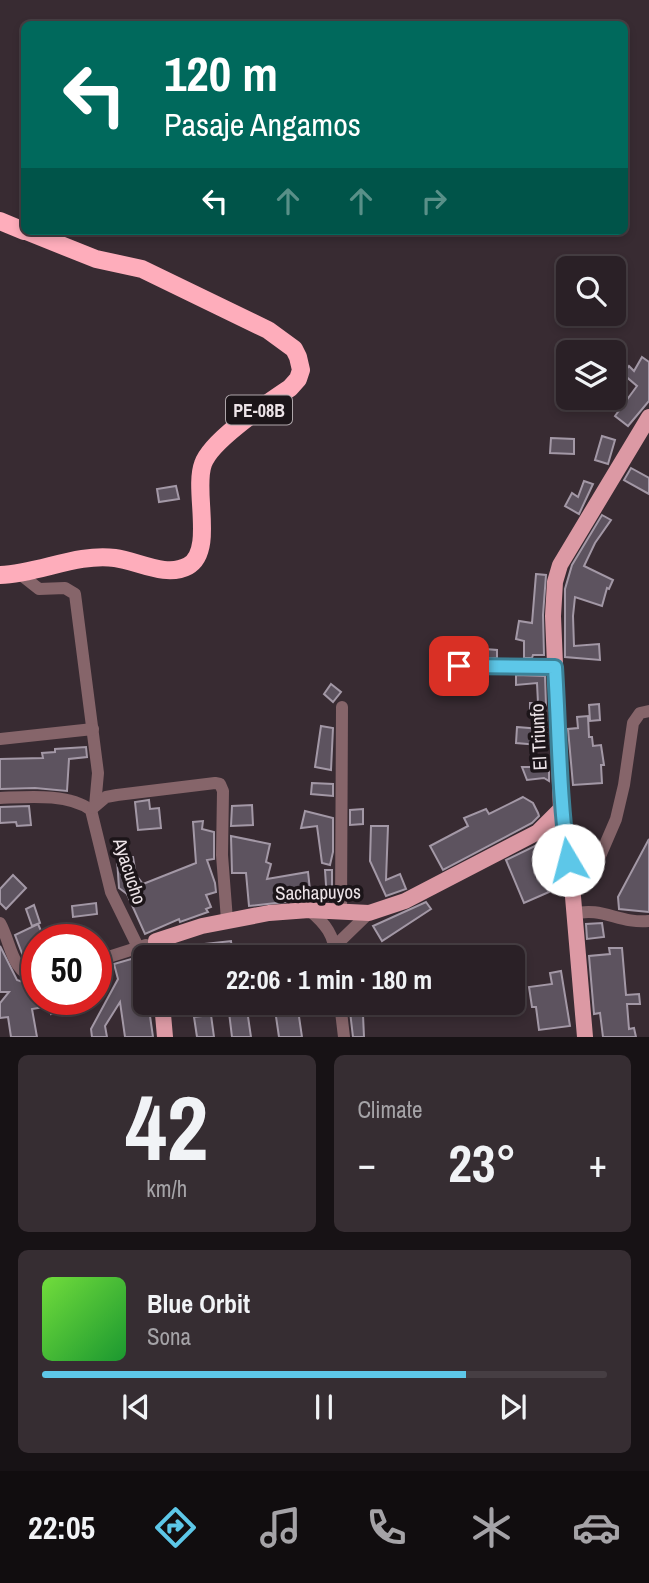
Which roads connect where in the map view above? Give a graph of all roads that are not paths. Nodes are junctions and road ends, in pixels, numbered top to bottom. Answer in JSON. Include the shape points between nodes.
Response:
{"nodes":[{"id":1,"x":0,"y":221,"type":"edge"},
{"id":2,"x":21,"y":229,"type":"edge"},
{"id":3,"x":35,"y":235,"type":"edge"},
{"id":4,"x":649,"y":417,"type":"edge"},
{"id":5,"x":0,"y":575,"type":"edge"},
{"id":6,"x":20,"y":575,"type":"junction"},
{"id":7,"x":459,"y":666,"type":"dead end"},
{"id":8,"x":555,"y":667,"type":"junction"},
{"id":9,"x":342,"y":707,"type":"dead end"},
{"id":10,"x":649,"y":711,"type":"edge"},
{"id":11,"x":93,"y":729,"type":"junction"},
{"id":12,"x":0,"y":739,"type":"edge"},
{"id":13,"x":0,"y":798,"type":"edge"},
{"id":14,"x":91,"y":808,"type":"junction"},
{"id":15,"x":561,"y":809,"type":"junction"},
{"id":16,"x":572,"y":885,"type":"junction"},
{"id":17,"x":309,"y":910,"type":"junction"},
{"id":18,"x":369,"y":913,"type":"junction"},
{"id":19,"x":341,"y":914,"type":"junction"},
{"id":20,"x":574,"y":914,"type":"junction"},
{"id":21,"x":227,"y":920,"type":"junction"},
{"id":22,"x":649,"y":921,"type":"edge"},
{"id":23,"x":0,"y":923,"type":"edge"},
{"id":24,"x":137,"y":945,"type":"edge"},
{"id":25,"x":167,"y":945,"type":"edge"},
{"id":26,"x":334,"y":945,"type":"edge"},
{"id":27,"x":340,"y":945,"type":"edge"},
{"id":28,"x":133,"y":949,"type":"edge"},
{"id":29,"x":112,"y":956,"type":"edge"},
{"id":30,"x":21,"y":970,"type":"edge"},
{"id":31,"x":163,"y":1015,"type":"edge"},
{"id":32,"x":341,"y":1015,"type":"edge"},
{"id":33,"x":165,"y":1037,"type":"edge"},
{"id":34,"x":344,"y":1037,"type":"edge"},
{"id":35,"x":585,"y":1037,"type":"edge"}],
"edges":[{"from":1,"to":2,"type":"highway","number":"PE-08B"},
{"from":3,"to":6,"type":"highway","number":"PE-08B","via":[[96,259],[142,269],[246,318],[294,349],[301,370],[290,388],[224,438],[202,465],[199,553],[190,565],[160,569],[95,557]]},
{"from":4,"to":8,"type":"main road","name":"El Triunfo","via":[[560,565],[553,616]]},
{"from":5,"to":6,"type":"highway","number":"PE-08B"},
{"from":6,"to":11,"type":"street","name":"Ayacucho","via":[[39,589],[65,588],[75,594]]},
{"from":7,"to":8,"type":"street"},
{"from":8,"to":15,"type":"main road","name":"El Triunfo"},
{"from":9,"to":19,"type":"street"},
{"from":10,"to":16,"type":"street","via":[[640,713],[633,723],[616,819],[591,877]]},
{"from":11,"to":12,"type":"street"},
{"from":11,"to":14,"type":"street","name":"Ayacucho","via":[[98,773]]},
{"from":13,"to":14,"type":"street","via":[[55,799]]},
{"from":14,"to":21,"type":"street","via":[[106,797],[220,784]]},
{"from":14,"to":24,"type":"street","name":"Ayacucho","via":[[111,892]]},
{"from":15,"to":16,"type":"main road","name":"El Triunfo"},
{"from":15,"to":18,"type":"main road","name":"Sachapuyos","via":[[538,832],[405,901]]},
{"from":16,"to":20,"type":"main road","name":"El Triunfo"},
{"from":17,"to":19,"type":"main road","name":"Sachapuyos"},
{"from":17,"to":21,"type":"main road","name":"Sachapuyos"},
{"from":17,"to":26,"type":"street","via":[[330,931]]},
{"from":18,"to":19,"type":"main road","name":"Sachapuyos"},
{"from":18,"to":27,"type":"street"},
{"from":20,"to":22,"type":"street","via":[[592,911],[633,923]]},
{"from":20,"to":35,"type":"main road","name":"El Triunfo"},
{"from":21,"to":25,"type":"main road","name":"Sachapuyos"},
{"from":23,"to":30,"type":"street"},
{"from":28,"to":29,"type":"street","name":"Sachapuyos"},
{"from":31,"to":33,"type":"main road"},
{"from":32,"to":34,"type":"street"}]}
